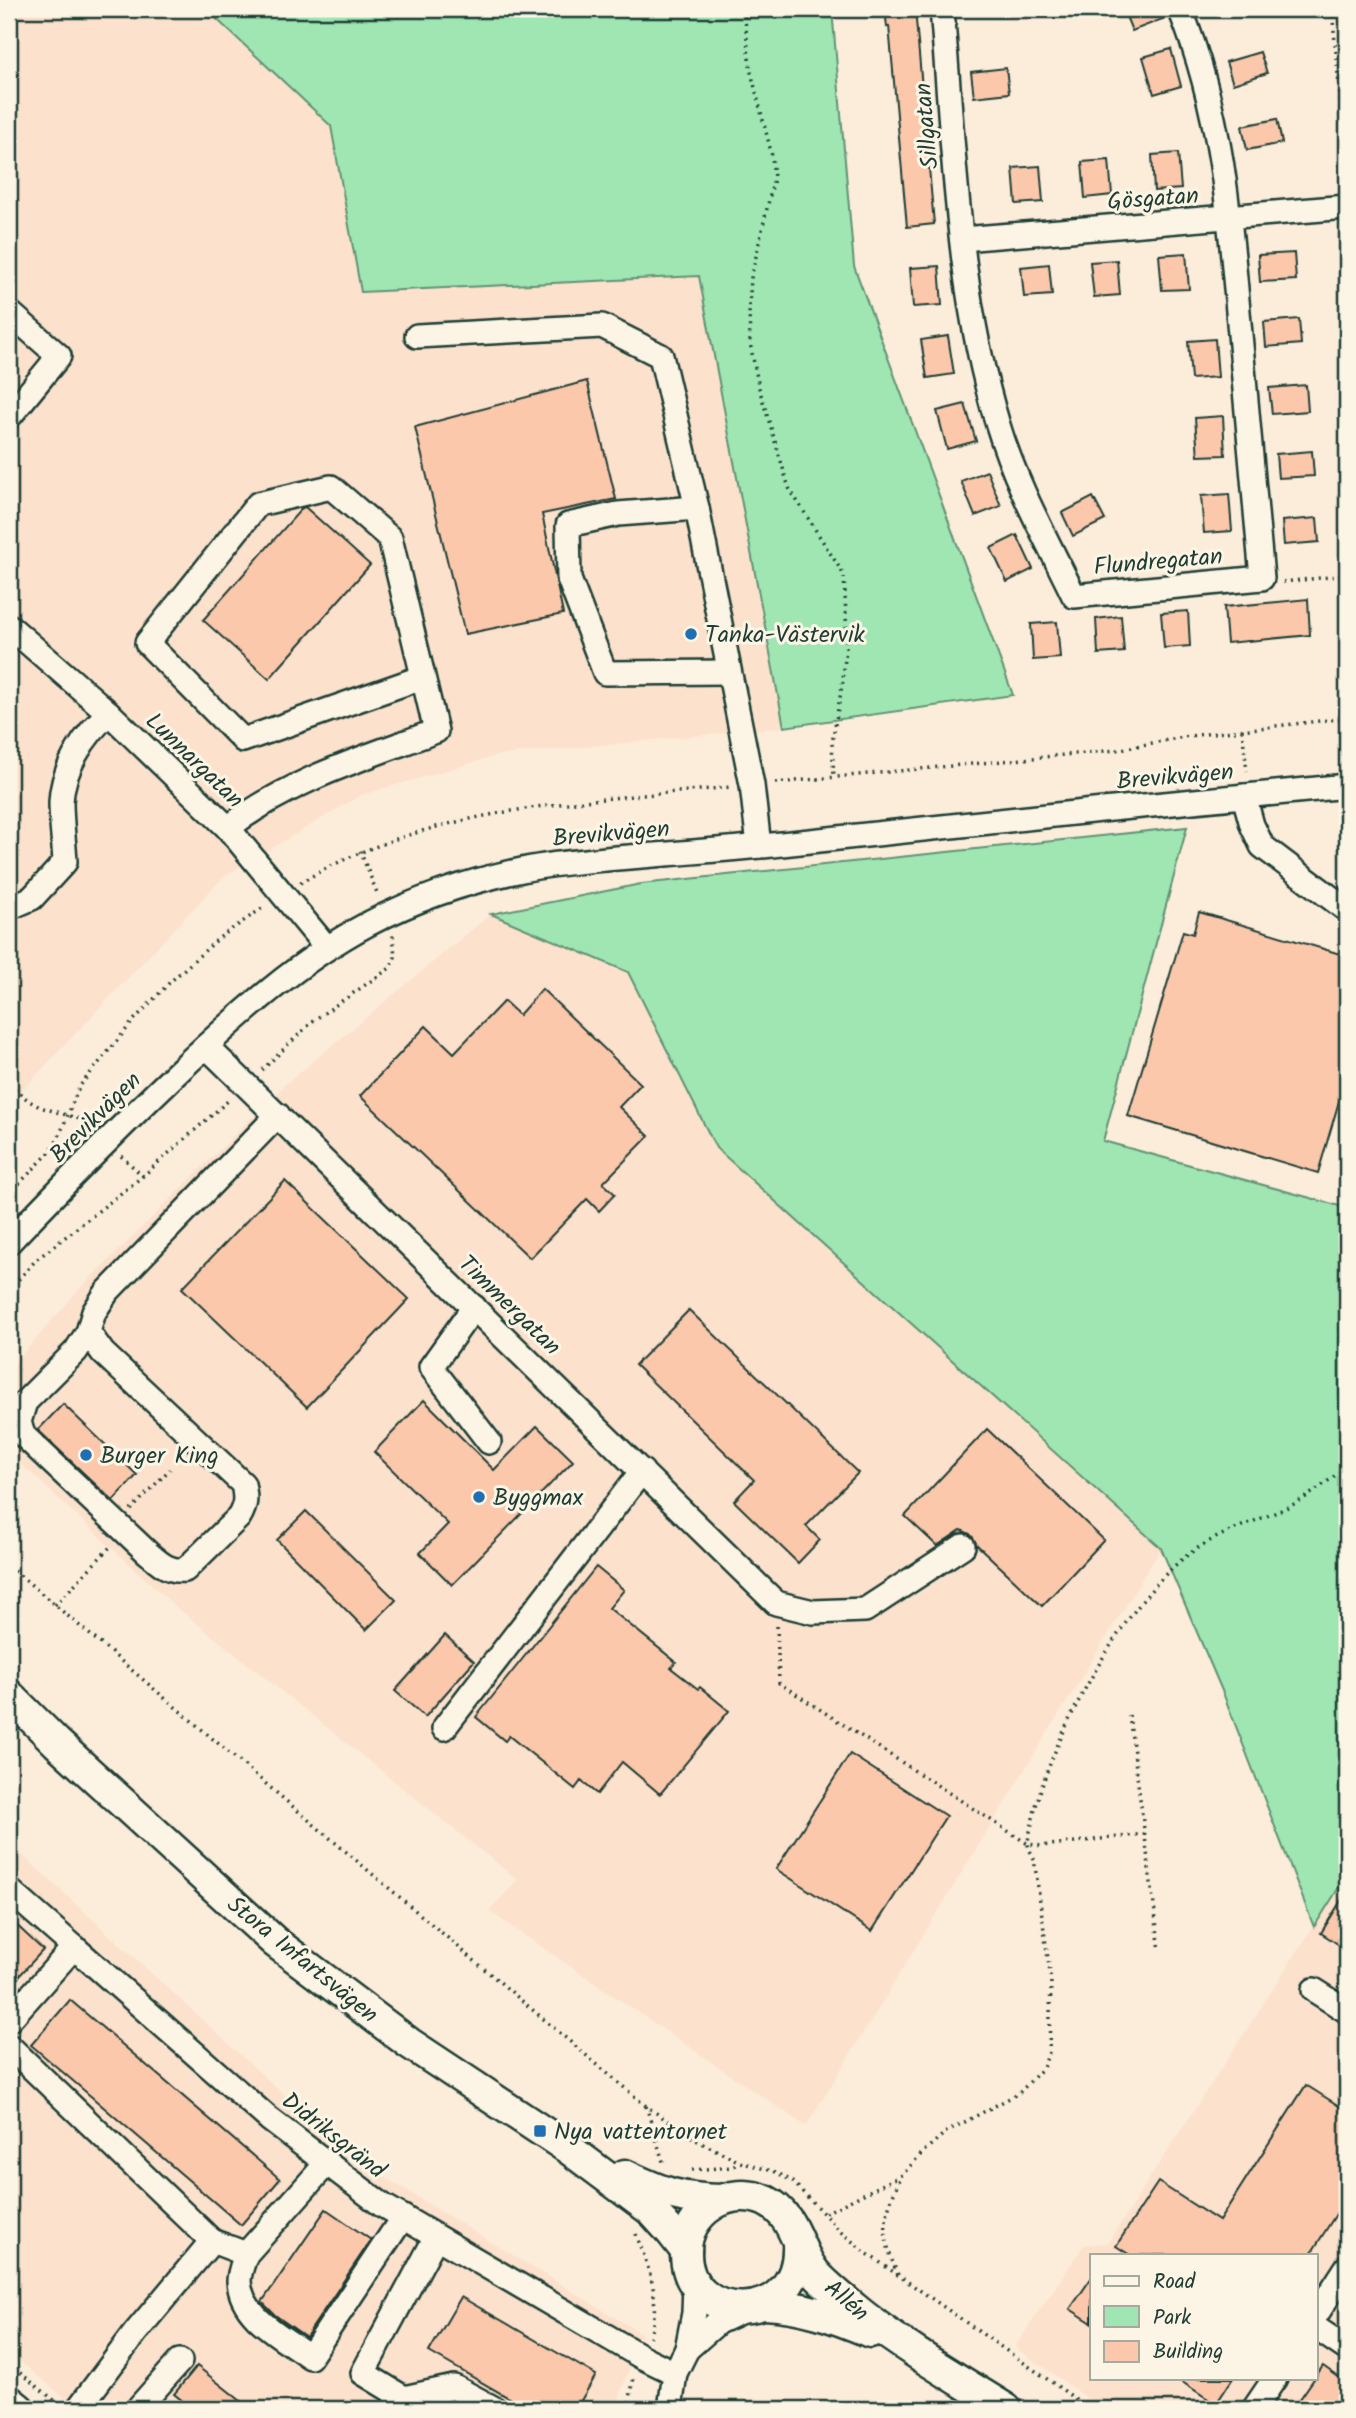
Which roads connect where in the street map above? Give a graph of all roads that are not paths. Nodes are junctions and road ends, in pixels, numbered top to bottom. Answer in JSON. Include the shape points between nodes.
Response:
{"nodes":[{"id":1,"x":942,"y":9,"type":"edge"},
{"id":2,"x":1180,"y":9,"type":"edge"},
{"id":3,"x":1347,"y":207,"type":"edge"},
{"id":4,"x":1230,"y":218,"type":"junction"},
{"id":5,"x":962,"y":239,"type":"junction"},
{"id":6,"x":9,"y":312,"type":"edge"},
{"id":7,"x":417,"y":336,"type":"dead end"},
{"id":8,"x":9,"y":417,"type":"edge"},
{"id":9,"x":697,"y":508,"type":"junction"},
{"id":10,"x":9,"y":626,"type":"edge"},
{"id":11,"x":729,"y":671,"type":"junction"},
{"id":12,"x":423,"y":677,"type":"junction"},
{"id":13,"x":109,"y":712,"type":"junction"},
{"id":14,"x":1347,"y":786,"type":"edge"},
{"id":15,"x":1244,"y":796,"type":"junction"},
{"id":16,"x":228,"y":828,"type":"junction"},
{"id":17,"x":759,"y":846,"type":"junction"},
{"id":18,"x":9,"y":908,"type":"edge"},
{"id":19,"x":1347,"y":910,"type":"edge"},
{"id":20,"x":327,"y":948,"type":"junction"},
{"id":21,"x":206,"y":1045,"type":"junction"},
{"id":22,"x":278,"y":1115,"type":"junction"},
{"id":23,"x":9,"y":1242,"type":"edge"},
{"id":24,"x":474,"y":1307,"type":"junction"},
{"id":25,"x":88,"y":1332,"type":"junction"},
{"id":26,"x":489,"y":1442,"type":"dead end"},
{"id":27,"x":642,"y":1471,"type":"junction"},
{"id":28,"x":963,"y":1546,"type":"dead end"},
{"id":29,"x":9,"y":1695,"type":"edge"},
{"id":30,"x":9,"y":1707,"type":"edge"},
{"id":31,"x":444,"y":1728,"type":"dead end"},
{"id":32,"x":57,"y":1743,"type":"junction"},
{"id":33,"x":9,"y":1890,"type":"edge"},
{"id":34,"x":74,"y":1947,"type":"junction"},
{"id":35,"x":1314,"y":1990,"type":"dead end"},
{"id":36,"x":1347,"y":2011,"type":"edge"},
{"id":37,"x":9,"y":2021,"type":"edge"},
{"id":38,"x":9,"y":2046,"type":"edge"},
{"id":39,"x":569,"y":2149,"type":"junction"},
{"id":40,"x":327,"y":2163,"type":"junction"},
{"id":41,"x":722,"y":2200,"type":"junction"},
{"id":42,"x":403,"y":2217,"type":"junction"},
{"id":43,"x":436,"y":2237,"type":"junction"},
{"id":44,"x":212,"y":2241,"type":"junction"},
{"id":45,"x":798,"y":2244,"type":"junction"},
{"id":46,"x":685,"y":2251,"type":"junction"},
{"id":47,"x":246,"y":2254,"type":"junction"},
{"id":48,"x":1346,"y":2272,"type":"edge"},
{"id":49,"x":695,"y":2283,"type":"junction"},
{"id":50,"x":756,"y":2306,"type":"junction"},
{"id":51,"x":1318,"y":2312,"type":"edge"},
{"id":52,"x":1318,"y":2329,"type":"edge"},
{"id":53,"x":905,"y":2347,"type":"junction"},
{"id":54,"x":687,"y":2349,"type":"junction"},
{"id":55,"x":1347,"y":2349,"type":"edge"},
{"id":56,"x":180,"y":2361,"type":"dead end"},
{"id":57,"x":675,"y":2373,"type":"junction"},
{"id":58,"x":1274,"y":2380,"type":"edge"},
{"id":59,"x":9,"y":2401,"type":"edge"},
{"id":60,"x":134,"y":2408,"type":"edge"},
{"id":61,"x":19,"y":2409,"type":"edge"},
{"id":62,"x":78,"y":2409,"type":"edge"},
{"id":63,"x":495,"y":2409,"type":"edge"},
{"id":64,"x":670,"y":2409,"type":"edge"},
{"id":65,"x":1006,"y":2409,"type":"edge"},
{"id":66,"x":1254,"y":2409,"type":"edge"}],
"edges":[{"from":1,"to":5,"type":"street","name":"Sillgatan"},
{"from":2,"to":4,"type":"street","via":[[1208,91]]},
{"from":3,"to":4,"type":"street","name":"Gösgatan"},
{"from":4,"to":5,"type":"street","name":"Gösgatan"},
{"from":4,"to":5,"type":"street","name":"Flundregatan","via":[[1262,578],[1074,596],[998,428],[969,309]]},
{"from":6,"to":8,"type":"street","via":[[59,356]]},
{"from":7,"to":9,"type":"street","via":[[602,326],[661,356]]},
{"from":9,"to":11,"type":"street"},
{"from":9,"to":11,"type":"street","via":[[618,514],[568,525],[569,579],[605,673]]},
{"from":10,"to":13,"type":"street","name":"Lunnargatan"},
{"from":11,"to":17,"type":"street"},
{"from":12,"to":12,"type":"street","via":[[390,538],[331,487],[258,504],[147,643],[243,740]]},
{"from":12,"to":16,"type":"street","via":[[436,731],[314,777],[254,807]]},
{"from":13,"to":16,"type":"street","name":"Lunnargatan"},
{"from":13,"to":18,"type":"street","via":[[95,725],[66,776],[61,800],[65,862],[32,898]]},
{"from":14,"to":15,"type":"street","name":"Brevikvägen"},
{"from":15,"to":17,"type":"street","name":"Brevikvägen"},
{"from":15,"to":19,"type":"street","via":[[1262,846]]},
{"from":16,"to":20,"type":"street","name":"Lunnargatan"},
{"from":17,"to":20,"type":"street","name":"Brevikvägen","via":[[522,869],[413,904]]},
{"from":20,"to":21,"type":"street","name":"Brevikvägen"},
{"from":21,"to":22,"type":"street","name":"Timmergatan"},
{"from":21,"to":23,"type":"street","name":"Brevikvägen"},
{"from":22,"to":24,"type":"street","name":"Timmergatan"},
{"from":22,"to":25,"type":"street","via":[[107,1292]]},
{"from":24,"to":26,"type":"street","via":[[431,1367]]},
{"from":24,"to":27,"type":"street","name":"Timmergatan"},
{"from":25,"to":25,"type":"street","via":[[76,1351],[25,1402],[19,1422],[23,1435],[167,1569],[185,1570],[239,1517],[245,1507],[243,1484],[103,1353]]},
{"from":27,"to":28,"type":"street","name":"Timmergatan","via":[[776,1603],[813,1612],[865,1610]]},
{"from":27,"to":31,"type":"street"},
{"from":29,"to":32,"type":"main road","name":"Stora Infartsvägen"},
{"from":30,"to":32,"type":"main road","name":"Stora Infartsvägen"},
{"from":32,"to":39,"type":"main road","name":"Stora Infartsvägen","via":[[275,1942],[409,2043]]},
{"from":33,"to":34,"type":"street","name":"Didriksgränd"},
{"from":34,"to":37,"type":"street"},
{"from":34,"to":40,"type":"street","name":"Didriksgränd","via":[[269,2119]]},
{"from":35,"to":36,"type":"street"},
{"from":38,"to":44,"type":"street"},
{"from":39,"to":41,"type":"main road","name":"Stora Infartsvägen","via":[[663,2193]]},
{"from":39,"to":46,"type":"main road","name":"Stora Infartsvägen","via":[[652,2211]]},
{"from":40,"to":42,"type":"street","name":"Didriksgränd"},
{"from":40,"to":47,"type":"street"},
{"from":41,"to":45,"type":"main road","via":[[744,2196],[765,2201],[790,2223]]},
{"from":41,"to":46,"type":"main road","via":[[696,2220]]},
{"from":42,"to":43,"type":"street","name":"Didriksgränd"},
{"from":42,"to":47,"type":"street","via":[[310,2357],[251,2314],[239,2279]]},
{"from":43,"to":57,"type":"street","name":"Didriksgränd"},
{"from":43,"to":63,"type":"street","via":[[363,2373],[404,2398],[454,2387]]},
{"from":44,"to":47,"type":"street"},
{"from":44,"to":62,"type":"street"},
{"from":45,"to":50,"type":"main road","via":[[797,2265],[789,2284]]},
{"from":45,"to":53,"type":"main road","name":"Allén","via":[[816,2273]]},
{"from":46,"to":49,"type":"main road"},
{"from":48,"to":51,"type":"street"},
{"from":49,"to":50,"type":"main road","via":[[717,2303]]},
{"from":49,"to":54,"type":"street"},
{"from":50,"to":53,"type":"main road","name":"Allén","via":[[796,2306]]},
{"from":50,"to":54,"type":"street","via":[[718,2322]]},
{"from":52,"to":55,"type":"street"},
{"from":53,"to":65,"type":"main road","name":"Allén"},
{"from":54,"to":57,"type":"street"},
{"from":56,"to":60,"type":"street"},
{"from":57,"to":64,"type":"street"},
{"from":58,"to":66,"type":"street"},
{"from":59,"to":61,"type":"main road"}]}
